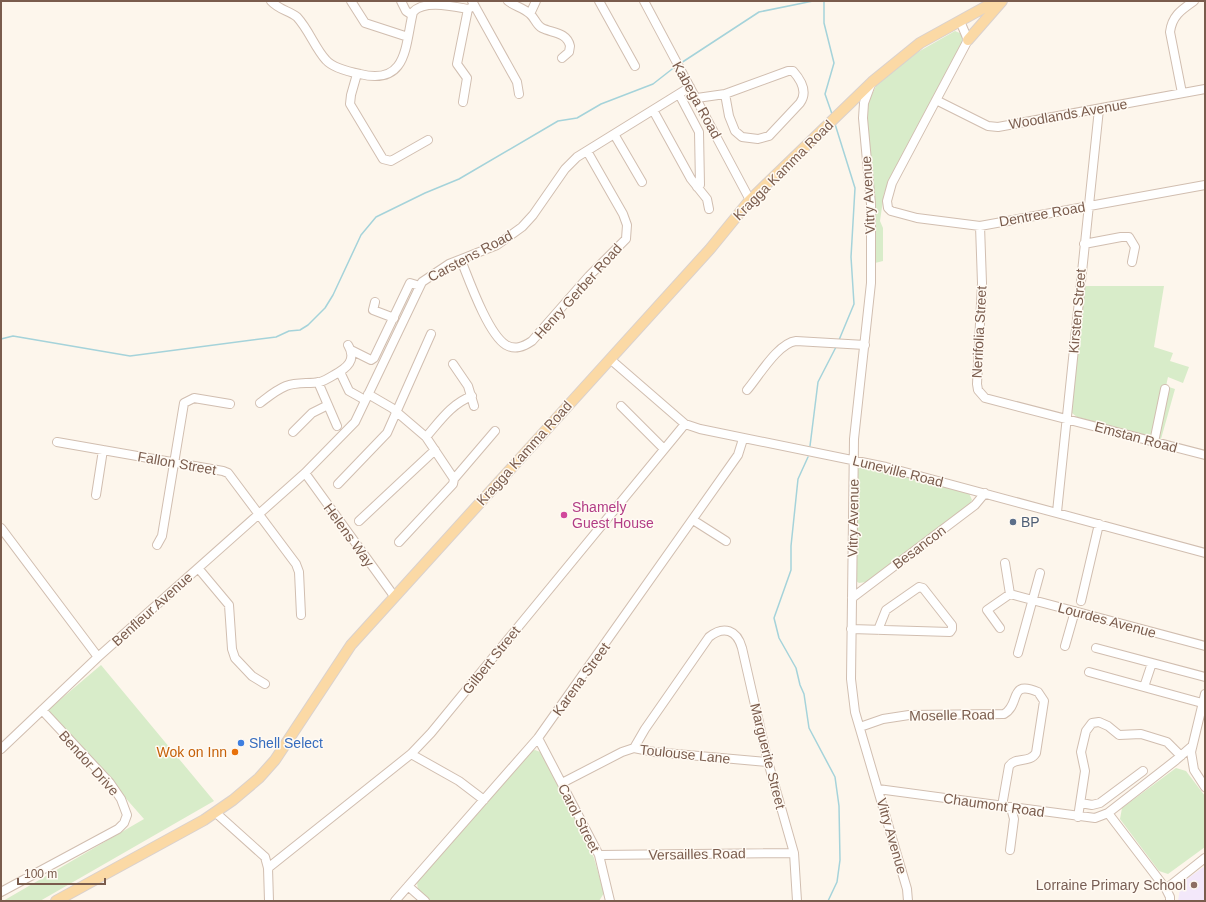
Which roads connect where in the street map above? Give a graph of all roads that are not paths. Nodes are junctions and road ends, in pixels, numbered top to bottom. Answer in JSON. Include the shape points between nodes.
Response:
{"nodes":[{"id":1,"x":271,"y":1,"type":"edge"},
{"id":2,"x":351,"y":1,"type":"edge"},
{"id":3,"x":401,"y":1,"type":"edge"},
{"id":4,"x":508,"y":1,"type":"edge"},
{"id":5,"x":536,"y":1,"type":"edge"},
{"id":6,"x":598,"y":1,"type":"edge"},
{"id":7,"x":644,"y":1,"type":"edge"},
{"id":8,"x":996,"y":1,"type":"edge"},
{"id":9,"x":1002,"y":1,"type":"edge"},
{"id":10,"x":1194,"y":1,"type":"edge"},
{"id":11,"x":471,"y":5,"type":"edge"},
{"id":12,"x":530,"y":14,"type":"junction"},
{"id":13,"x":412,"y":15,"type":"junction"},
{"id":14,"x":960,"y":21,"type":"junction"},
{"id":15,"x":408,"y":37,"type":"junction"},
{"id":16,"x":968,"y":40,"type":"junction"},
{"id":17,"x":562,"y":58,"type":"dead end"},
{"id":18,"x":635,"y":66,"type":"dead end"},
{"id":19,"x":357,"y":74,"type":"junction"},
{"id":20,"x":872,"y":82,"type":"junction"},
{"id":21,"x":688,"y":85,"type":"junction"},
{"id":22,"x":1205,"y":89,"type":"edge"},
{"id":23,"x":1182,"y":93,"type":"junction"},
{"id":24,"x":519,"y":94,"type":"dead end"},
{"id":25,"x":679,"y":94,"type":"junction"},
{"id":26,"x":725,"y":94,"type":"junction"},
{"id":27,"x":697,"y":98,"type":"junction"},
{"id":28,"x":936,"y":100,"type":"junction"},
{"id":29,"x":463,"y":102,"type":"dead end"},
{"id":30,"x":1099,"y":109,"type":"junction"},
{"id":31,"x":653,"y":110,"type":"junction"},
{"id":32,"x":614,"y":134,"type":"junction"},
{"id":33,"x":428,"y":140,"type":"dead end"},
{"id":34,"x":587,"y":151,"type":"junction"},
{"id":35,"x":642,"y":182,"type":"dead end"},
{"id":36,"x":1205,"y":185,"type":"edge"},
{"id":37,"x":697,"y":187,"type":"junction"},
{"id":38,"x":750,"y":200,"type":"junction"},
{"id":39,"x":887,"y":201,"type":"joint"},
{"id":40,"x":1088,"y":205,"type":"junction"},
{"id":41,"x":709,"y":209,"type":"dead end"},
{"id":42,"x":980,"y":226,"type":"junction"},
{"id":43,"x":1084,"y":244,"type":"junction"},
{"id":44,"x":461,"y":260,"type":"junction"},
{"id":45,"x":1132,"y":262,"type":"dead end"},
{"id":46,"x":420,"y":286,"type":"junction"},
{"id":47,"x":375,"y":302,"type":"dead end"},
{"id":48,"x":394,"y":318,"type":"junction"},
{"id":49,"x":431,"y":334,"type":"dead end"},
{"id":50,"x":865,"y":345,"type":"junction"},
{"id":51,"x":610,"y":359,"type":"junction"},
{"id":52,"x":453,"y":364,"type":"dead end"},
{"id":53,"x":340,"y":372,"type":"junction"},
{"id":54,"x":318,"y":382,"type":"junction"},
{"id":55,"x":1165,"y":389,"type":"dead end"},
{"id":56,"x":747,"y":390,"type":"dead end"},
{"id":57,"x":472,"y":396,"type":"junction"},
{"id":58,"x":366,"y":397,"type":"junction"},
{"id":59,"x":260,"y":403,"type":"dead end"},
{"id":60,"x":230,"y":404,"type":"dead end"},
{"id":61,"x":328,"y":405,"type":"junction"},
{"id":62,"x":474,"y":406,"type":"dead end"},
{"id":63,"x":620,"y":406,"type":"dead end"},
{"id":64,"x":396,"y":412,"type":"junction"},
{"id":65,"x":1068,"y":419,"type":"junction"},
{"id":66,"x":685,"y":424,"type":"junction"},
{"id":67,"x":337,"y":426,"type":"dead end"},
{"id":68,"x":495,"y":431,"type":"dead end"},
{"id":69,"x":293,"y":432,"type":"dead end"},
{"id":70,"x":426,"y":437,"type":"junction"},
{"id":71,"x":743,"y":439,"type":"junction"},
{"id":72,"x":56,"y":442,"type":"dead end"},
{"id":73,"x":1154,"y":442,"type":"junction"},
{"id":74,"x":664,"y":449,"type":"junction"},
{"id":75,"x":103,"y":450,"type":"junction"},
{"id":76,"x":435,"y":450,"type":"junction"},
{"id":77,"x":1205,"y":455,"type":"edge"},
{"id":78,"x":853,"y":460,"type":"junction"},
{"id":79,"x":174,"y":462,"type":"junction"},
{"id":80,"x":305,"y":473,"type":"junction"},
{"id":81,"x":454,"y":479,"type":"junction"},
{"id":82,"x":338,"y":484,"type":"dead end"},
{"id":83,"x":984,"y":493,"type":"junction"},
{"id":84,"x":96,"y":495,"type":"dead end"},
{"id":85,"x":1057,"y":512,"type":"junction"},
{"id":86,"x":259,"y":514,"type":"junction"},
{"id":87,"x":693,"y":520,"type":"junction"},
{"id":88,"x":359,"y":521,"type":"dead end"},
{"id":89,"x":1099,"y":524,"type":"junction"},
{"id":90,"x":1,"y":528,"type":"edge"},
{"id":91,"x":726,"y":541,"type":"dead end"},
{"id":92,"x":399,"y":542,"type":"dead end"},
{"id":93,"x":157,"y":546,"type":"dead end"},
{"id":94,"x":1205,"y":553,"type":"edge"},
{"id":95,"x":1005,"y":563,"type":"dead end"},
{"id":96,"x":198,"y":568,"type":"junction"},
{"id":97,"x":1040,"y":573,"type":"dead end"},
{"id":98,"x":1010,"y":594,"type":"junction"},
{"id":99,"x":394,"y":596,"type":"junction"},
{"id":100,"x":852,"y":598,"type":"junction"},
{"id":101,"x":1032,"y":600,"type":"junction"},
{"id":102,"x":1081,"y":601,"type":"dead end"},
{"id":103,"x":1075,"y":611,"type":"junction"},
{"id":104,"x":301,"y":615,"type":"dead end"},
{"id":105,"x":1000,"y":628,"type":"dead end"},
{"id":106,"x":851,"y":629,"type":"junction"},
{"id":107,"x":878,"y":630,"type":"junction"},
{"id":108,"x":1065,"y":646,"type":"dead end"},
{"id":109,"x":1205,"y":646,"type":"edge"},
{"id":110,"x":1096,"y":648,"type":"dead end"},
{"id":111,"x":1018,"y":653,"type":"dead end"},
{"id":112,"x":98,"y":657,"type":"junction"},
{"id":113,"x":1152,"y":663,"type":"junction"},
{"id":114,"x":1089,"y":672,"type":"dead end"},
{"id":115,"x":1205,"y":676,"type":"edge"},
{"id":116,"x":265,"y":684,"type":"dead end"},
{"id":117,"x":1144,"y":687,"type":"junction"},
{"id":118,"x":1205,"y":694,"type":"edge"},
{"id":119,"x":1202,"y":703,"type":"junction"},
{"id":120,"x":42,"y":710,"type":"junction"},
{"id":121,"x":860,"y":727,"type":"junction"},
{"id":122,"x":538,"y":738,"type":"junction"},
{"id":123,"x":1191,"y":747,"type":"junction"},
{"id":124,"x":634,"y":748,"type":"junction"},
{"id":125,"x":1,"y":749,"type":"edge"},
{"id":126,"x":410,"y":754,"type":"junction"},
{"id":127,"x":1181,"y":756,"type":"junction"},
{"id":128,"x":768,"y":762,"type":"junction"},
{"id":129,"x":1171,"y":764,"type":"junction"},
{"id":130,"x":1194,"y":770,"type":"junction"},
{"id":131,"x":1143,"y":771,"type":"dead end"},
{"id":132,"x":562,"y":783,"type":"junction"},
{"id":133,"x":1205,"y":787,"type":"edge"},
{"id":134,"x":878,"y":789,"type":"junction"},
{"id":135,"x":484,"y":800,"type":"junction"},
{"id":136,"x":1081,"y":803,"type":"junction"},
{"id":137,"x":1002,"y":806,"type":"junction"},
{"id":138,"x":1011,"y":808,"type":"junction"},
{"id":139,"x":216,"y":813,"type":"junction"},
{"id":140,"x":1108,"y":813,"type":"junction"},
{"id":141,"x":1078,"y":817,"type":"junction"},
{"id":142,"x":1010,"y":850,"type":"dead end"},
{"id":143,"x":794,"y":853,"type":"junction"},
{"id":144,"x":599,"y":856,"type":"junction"},
{"id":145,"x":1205,"y":858,"type":"edge"},
{"id":146,"x":268,"y":868,"type":"junction"},
{"id":147,"x":408,"y":886,"type":"junction"},
{"id":148,"x":1166,"y":888,"type":"junction"},
{"id":149,"x":1,"y":892,"type":"edge"},
{"id":150,"x":56,"y":901,"type":"edge"},
{"id":151,"x":269,"y":901,"type":"edge"},
{"id":152,"x":395,"y":901,"type":"edge"},
{"id":153,"x":424,"y":901,"type":"edge"},
{"id":154,"x":610,"y":901,"type":"edge"},
{"id":155,"x":797,"y":901,"type":"edge"},
{"id":156,"x":908,"y":901,"type":"edge"},
{"id":157,"x":1170,"y":901,"type":"edge"}],
"edges":[{"from":1,"to":19,"type":"street","via":[[297,17],[330,63]]},
{"from":2,"to":15,"type":"street","via":[[365,23]]},
{"from":3,"to":13,"type":"street","via":[[406,11]]},
{"from":4,"to":12,"type":"street"},
{"from":5,"to":12,"type":"street"},
{"from":6,"to":18,"type":"street"},
{"from":7,"to":21,"type":"street","name":"Kabega Road"},
{"from":8,"to":14,"type":"main road","name":"Kragga Kamma Road"},
{"from":9,"to":16,"type":"main road"},
{"from":10,"to":23,"type":"street","via":[[1176,14],[1171,24],[1170,32]]},
{"from":11,"to":13,"type":"street","via":[[426,2],[416,8]]},
{"from":11,"to":24,"type":"street","via":[[518,82]]},
{"from":11,"to":29,"type":"street","via":[[457,64],[467,78]]},
{"from":12,"to":17,"type":"street","via":[[537,24],[555,31],[569,42],[569,52]]},
{"from":13,"to":15,"type":"street"},
{"from":14,"to":16,"type":"street"},
{"from":14,"to":20,"type":"main road","name":"Kragga Kamma Road","via":[[908,51]]},
{"from":15,"to":19,"type":"street","via":[[402,62],[397,67],[377,78]]},
{"from":16,"to":28,"type":"street","name":"Vitry Avenue"},
{"from":19,"to":33,"type":"street","via":[[350,104],[382,160],[392,161]]},
{"from":20,"to":38,"type":"main road","name":"Kragga Kamma Road"},
{"from":20,"to":50,"type":"street","name":"Vitry Avenue","via":[[863,109],[871,211],[871,283]]},
{"from":21,"to":25,"type":"street","name":"Carstens Road"},
{"from":21,"to":27,"type":"street","name":"Kabega Road"},
{"from":22,"to":23,"type":"street","name":"Woodlands Avenue"},
{"from":23,"to":30,"type":"street","name":"Woodlands Avenue"},
{"from":25,"to":31,"type":"street","name":"Carstens Road"},
{"from":25,"to":37,"type":"street","via":[[699,132],[700,185]]},
{"from":26,"to":26,"type":"street","via":[[788,71],[793,71],[804,92],[800,103],[768,136],[758,140],[742,136],[735,131]]},
{"from":26,"to":27,"type":"street"},
{"from":27,"to":38,"type":"street","name":"Kabega Road"},
{"from":28,"to":30,"type":"street","name":"Woodlands Avenue","via":[[992,127]]},
{"from":28,"to":39,"type":"street","name":"Vitry Avenue","via":[[892,183]]},
{"from":30,"to":40,"type":"street","name":"Kirsten Street"},
{"from":31,"to":32,"type":"street","name":"Carstens Road"},
{"from":31,"to":37,"type":"street"},
{"from":32,"to":34,"type":"street","name":"Carstens Road"},
{"from":32,"to":35,"type":"street"},
{"from":34,"to":44,"type":"street","name":"Carstens Road","via":[[565,169],[522,227],[497,245]]},
{"from":34,"to":44,"type":"street","name":"Henry Gerber Road","via":[[623,214],[627,225],[626,238],[532,341],[514,348],[500,340],[479,303]]},
{"from":36,"to":40,"type":"street","name":"Dentree Road"},
{"from":37,"to":41,"type":"street","via":[[706,199]]},
{"from":38,"to":51,"type":"main road","name":"Kragga Kamma Road","via":[[710,249]]},
{"from":39,"to":42,"type":"street","name":"Dentree Road","via":[[888,208],[905,216]]},
{"from":40,"to":42,"type":"street","name":"Dentree Road"},
{"from":40,"to":43,"type":"street","name":"Kirsten Street"},
{"from":42,"to":65,"type":"street","name":"Nerifolia Street","via":[[982,283],[976,376],[978,390],[985,398]]},
{"from":43,"to":45,"type":"street","via":[[1121,237],[1129,238],[1135,247]]},
{"from":43,"to":65,"type":"street","name":"Kirsten Street"},
{"from":44,"to":46,"type":"street","name":"Carstens Road","via":[[428,277]]},
{"from":46,"to":48,"type":"street","via":[[410,283]]},
{"from":46,"to":58,"type":"street","name":"Carstens Road"},
{"from":47,"to":48,"type":"street","via":[[373,310]]},
{"from":48,"to":53,"type":"street","via":[[374,358],[371,360],[350,348],[351,362]]},
{"from":49,"to":64,"type":"street"},
{"from":50,"to":56,"type":"street","via":[[796,341],[787,343]]},
{"from":50,"to":78,"type":"street","name":"Vitry Avenue","via":[[856,410]]},
{"from":51,"to":66,"type":"street","name":"Luneville Road"},
{"from":51,"to":99,"type":"main road","name":"Kragga Kamma Road"},
{"from":52,"to":57,"type":"street","via":[[465,380]]},
{"from":53,"to":54,"type":"street"},
{"from":53,"to":58,"type":"street","via":[[349,391]]},
{"from":54,"to":59,"type":"street","via":[[301,382],[286,386]]},
{"from":54,"to":61,"type":"street"},
{"from":55,"to":73,"type":"street"},
{"from":57,"to":62,"type":"street"},
{"from":57,"to":70,"type":"street","via":[[450,408]]},
{"from":58,"to":64,"type":"street"},
{"from":58,"to":80,"type":"street","name":"Carstens Road","via":[[352,426]]},
{"from":60,"to":79,"type":"street","via":[[198,398],[186,401]]},
{"from":61,"to":67,"type":"street"},
{"from":61,"to":69,"type":"street","via":[[312,413]]},
{"from":63,"to":74,"type":"street"},
{"from":64,"to":70,"type":"street"},
{"from":64,"to":82,"type":"street","via":[[387,433]]},
{"from":65,"to":73,"type":"street","name":"Emstan Road"},
{"from":65,"to":85,"type":"street","name":"Kirsten Street"},
{"from":66,"to":71,"type":"street","name":"Luneville Road"},
{"from":66,"to":74,"type":"street","name":"Gilbert Street"},
{"from":68,"to":81,"type":"street"},
{"from":70,"to":76,"type":"street"},
{"from":71,"to":78,"type":"street","name":"Luneville Road"},
{"from":71,"to":87,"type":"street","name":"Karena Street","via":[[738,455]]},
{"from":72,"to":75,"type":"street","name":"Fallon Street"},
{"from":73,"to":77,"type":"street","name":"Emstan Road"},
{"from":74,"to":126,"type":"street","name":"Gilbert Street","via":[[431,733]]},
{"from":75,"to":79,"type":"street","name":"Fallon Street"},
{"from":75,"to":84,"type":"street"},
{"from":76,"to":81,"type":"street"},
{"from":76,"to":88,"type":"street"},
{"from":78,"to":83,"type":"street","name":"Luneville Road"},
{"from":78,"to":100,"type":"street","name":"Vitry Avenue"},
{"from":79,"to":86,"type":"street","name":"Fallon Street","via":[[226,472]]},
{"from":79,"to":93,"type":"street","via":[[162,536]]},
{"from":80,"to":86,"type":"street","name":"Benfleur Avenue"},
{"from":80,"to":99,"type":"street","name":"Helens Way"},
{"from":81,"to":92,"type":"street","via":[[453,484]]},
{"from":83,"to":85,"type":"street","name":"Luneville Road"},
{"from":83,"to":100,"type":"street","name":"Besancon","via":[[974,504]]},
{"from":85,"to":89,"type":"street","name":"Luneville Road"},
{"from":86,"to":96,"type":"street","name":"Benfleur Avenue"},
{"from":86,"to":104,"type":"street","name":"Fallon Street","via":[[298,568]]},
{"from":87,"to":91,"type":"street"},
{"from":87,"to":122,"type":"street","name":"Karena Street"},
{"from":89,"to":94,"type":"street","name":"Luneville Road"},
{"from":89,"to":102,"type":"street"},
{"from":90,"to":112,"type":"street"},
{"from":95,"to":98,"type":"street"},
{"from":96,"to":112,"type":"street","name":"Benfleur Avenue"},
{"from":96,"to":116,"type":"street","via":[[229,605],[235,658],[252,676]]},
{"from":97,"to":101,"type":"street"},
{"from":98,"to":101,"type":"street","name":"Lourdes Avenue"},
{"from":98,"to":105,"type":"street","via":[[987,610]]},
{"from":99,"to":139,"type":"main road","name":"Kragga Kamma Road","via":[[341,659],[275,760],[259,778]]},
{"from":100,"to":106,"type":"street","name":"Vitry Avenue"},
{"from":101,"to":103,"type":"street","name":"Lourdes Avenue"},
{"from":101,"to":111,"type":"street"},
{"from":103,"to":108,"type":"street"},
{"from":103,"to":109,"type":"street","name":"Lourdes Avenue"},
{"from":106,"to":107,"type":"street"},
{"from":106,"to":121,"type":"street","name":"Vitry Avenue","via":[[850,679]]},
{"from":107,"to":107,"type":"street","via":[[950,632],[952,625],[923,588],[919,587],[888,609]]},
{"from":110,"to":113,"type":"street"},
{"from":112,"to":120,"type":"street","name":"Benfleur Avenue"},
{"from":113,"to":115,"type":"street"},
{"from":113,"to":117,"type":"street"},
{"from":114,"to":117,"type":"street"},
{"from":117,"to":119,"type":"street"},
{"from":118,"to":119,"type":"street"},
{"from":119,"to":123,"type":"street"},
{"from":120,"to":125,"type":"street","name":"Benfleur Avenue"},
{"from":120,"to":149,"type":"street","name":"Bendor Drive","via":[[110,784],[121,799],[127,815],[118,829]]},
{"from":121,"to":134,"type":"street","name":"Vitry Avenue"},
{"from":121,"to":137,"type":"street","name":"Moselle Road","via":[[883,719],[909,715],[1004,714],[1010,710],[1018,690],[1025,688],[1038,692],[1044,701],[1036,753],[1031,758],[1016,760],[1009,766]]},
{"from":122,"to":132,"type":"street","name":"Carol Street"},
{"from":122,"to":135,"type":"street","name":"Karena Street"},
{"from":123,"to":127,"type":"street"},
{"from":123,"to":130,"type":"street"},
{"from":124,"to":128,"type":"street","name":"Toulouse Lane"},
{"from":124,"to":128,"type":"street","name":"Marguerite Street","via":[[709,637],[714,633],[731,631],[740,642]]},
{"from":124,"to":132,"type":"street","name":"Toulouse Lane"},
{"from":126,"to":135,"type":"street","via":[[459,781]]},
{"from":126,"to":146,"type":"street","name":"Gilbert Street"},
{"from":127,"to":129,"type":"street"},
{"from":127,"to":136,"type":"street","via":[[1167,742],[1141,734],[1116,735],[1105,724],[1094,722],[1086,731],[1081,752],[1085,771]]},
{"from":128,"to":143,"type":"street","name":"Marguerite Street"},
{"from":129,"to":130,"type":"street","via":[[1185,763]]},
{"from":129,"to":140,"type":"street"},
{"from":130,"to":133,"type":"street"},
{"from":131,"to":136,"type":"street","via":[[1100,803]]},
{"from":132,"to":144,"type":"street","name":"Carol Street"},
{"from":134,"to":137,"type":"street","name":"Chaumont Road"},
{"from":134,"to":156,"type":"street","name":"Vitry Avenue","via":[[907,889]]},
{"from":135,"to":147,"type":"street","name":"Karena Street"},
{"from":136,"to":141,"type":"street"},
{"from":137,"to":138,"type":"street","name":"Chaumont Road"},
{"from":138,"to":141,"type":"street","name":"Chaumont Road"},
{"from":138,"to":142,"type":"street","via":[[1014,819]]},
{"from":139,"to":146,"type":"street","via":[[263,854]]},
{"from":139,"to":150,"type":"main road","name":"Kragga Kamma Road"},
{"from":140,"to":141,"type":"street","name":"Chaumont Road","via":[[1095,818]]},
{"from":140,"to":148,"type":"street"},
{"from":143,"to":144,"type":"street","name":"Versailles Road"},
{"from":143,"to":155,"type":"street","name":"Marguerite Street"},
{"from":144,"to":154,"type":"street","name":"Carol Street"},
{"from":145,"to":148,"type":"street"},
{"from":146,"to":151,"type":"street"},
{"from":147,"to":152,"type":"street","name":"Karena Street"},
{"from":147,"to":153,"type":"street"},
{"from":148,"to":157,"type":"street"}]}
